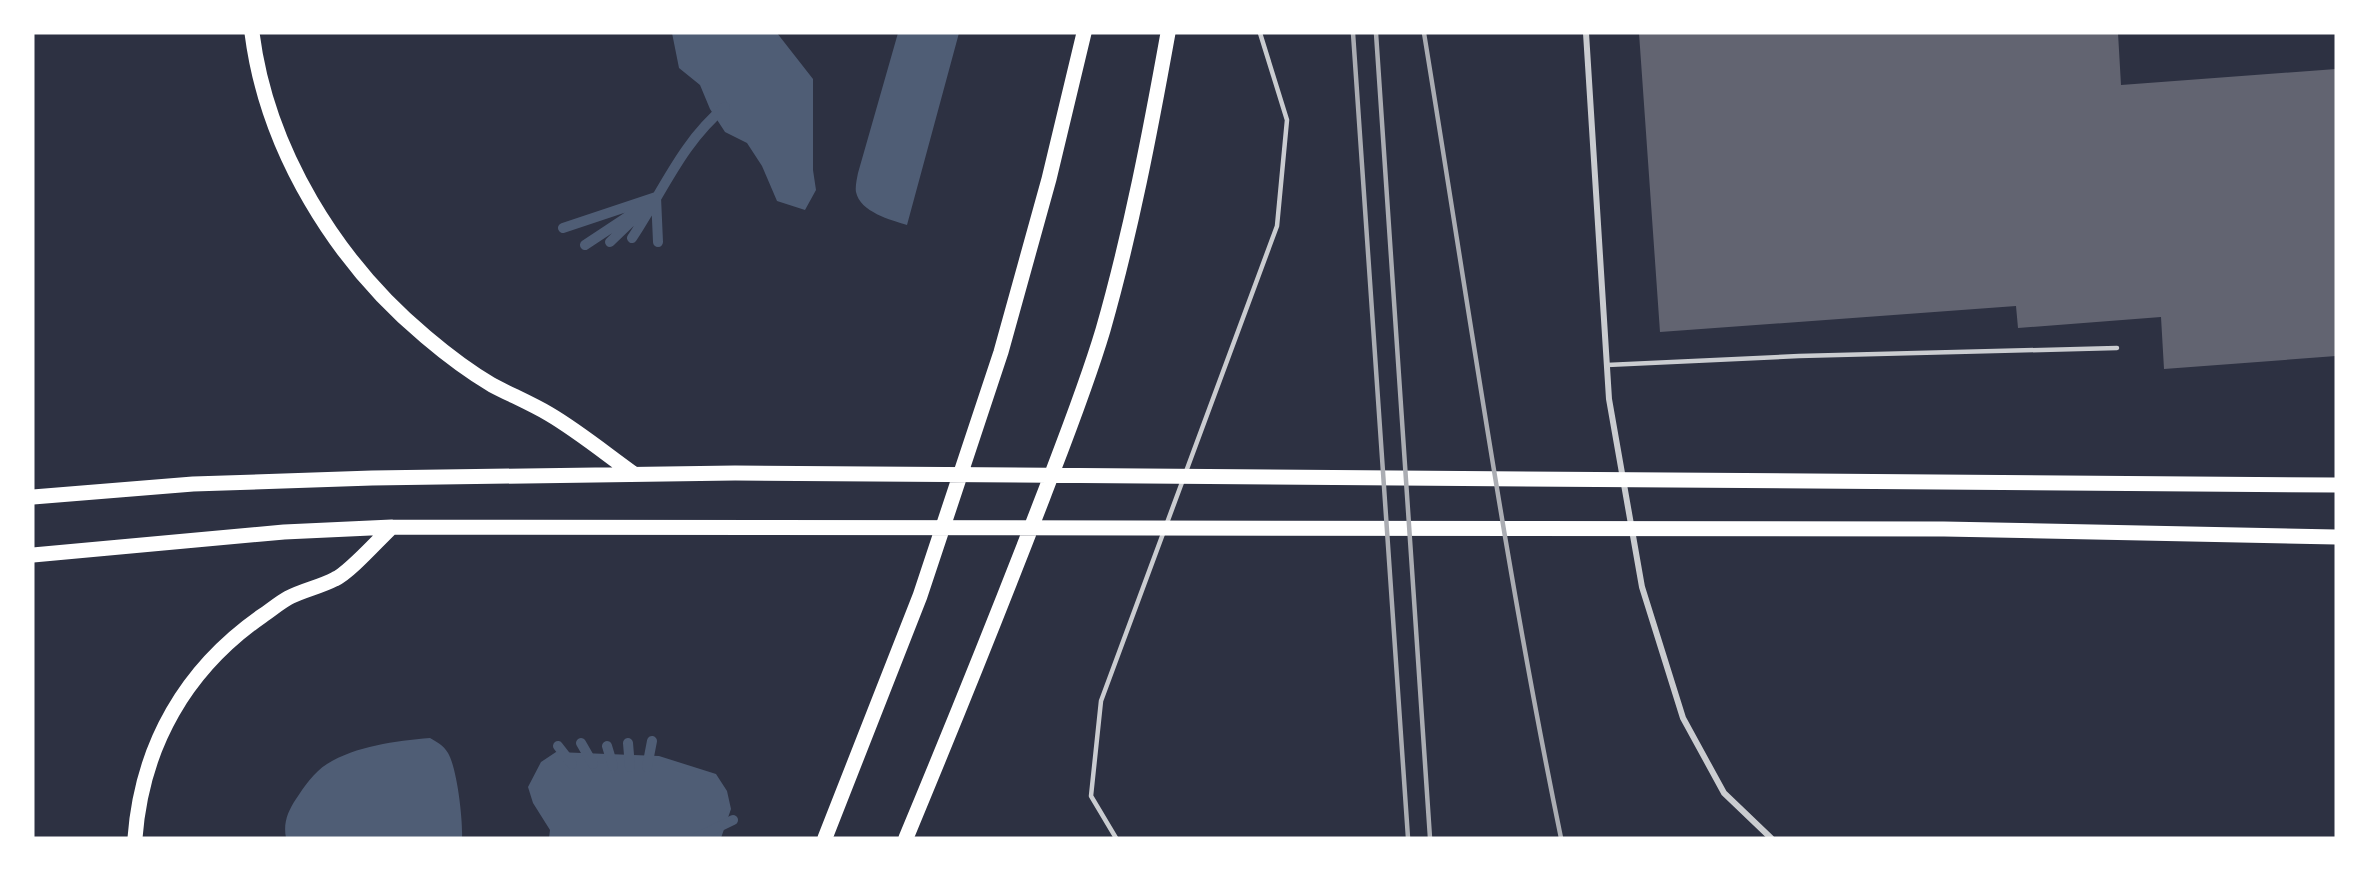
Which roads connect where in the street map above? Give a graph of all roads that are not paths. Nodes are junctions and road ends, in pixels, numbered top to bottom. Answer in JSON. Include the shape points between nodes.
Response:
{"nodes":[{"id":1,"x":252,"y":33,"type":"edge"},
{"id":2,"x":1084,"y":33,"type":"edge"},
{"id":3,"x":1168,"y":33,"type":"edge"},
{"id":4,"x":1260,"y":33,"type":"edge"},
{"id":5,"x":1586,"y":33,"type":"edge"},
{"id":6,"x":2117,"y":348,"type":"dead end"},
{"id":7,"x":1607,"y":364,"type":"junction"},
{"id":8,"x":634,"y":474,"type":"junction"},
{"id":9,"x":2336,"y":485,"type":"edge"},
{"id":10,"x":33,"y":497,"type":"edge"},
{"id":11,"x":392,"y":527,"type":"junction"},
{"id":12,"x":2336,"y":537,"type":"edge"},
{"id":13,"x":33,"y":555,"type":"edge"},
{"id":14,"x":135,"y":838,"type":"edge"},
{"id":15,"x":825,"y":838,"type":"edge"},
{"id":16,"x":906,"y":838,"type":"edge"},
{"id":17,"x":1116,"y":838,"type":"edge"},
{"id":18,"x":1771,"y":838,"type":"edge"}],
"edges":[{"from":1,"to":8,"type":"main road","via":[[256,67],[298,178],[330,232],[364,275],[427,338],[490,383],[549,414]]},
{"from":2,"to":15,"type":"main road","via":[[1001,352],[920,596]]},
{"from":3,"to":16,"type":"main road","via":[[1146,154],[1084,387],[998,614]]},
{"from":4,"to":17,"type":"lane","via":[[1287,120],[1277,225],[1101,701],[1091,796]]},
{"from":5,"to":7,"type":"street"},
{"from":6,"to":7,"type":"lane"},
{"from":7,"to":18,"type":"street","via":[[1609,399],[1642,586],[1683,718],[1724,793]]},
{"from":8,"to":9,"type":"main road"},
{"from":8,"to":10,"type":"main road","via":[[193,484]]},
{"from":11,"to":12,"type":"main road","via":[[1944,529]]},
{"from":11,"to":13,"type":"main road","via":[[261,534]]},
{"from":11,"to":14,"type":"main road","via":[[338,578],[288,598],[234,636],[194,679],[167,719],[147,771]]}]}
